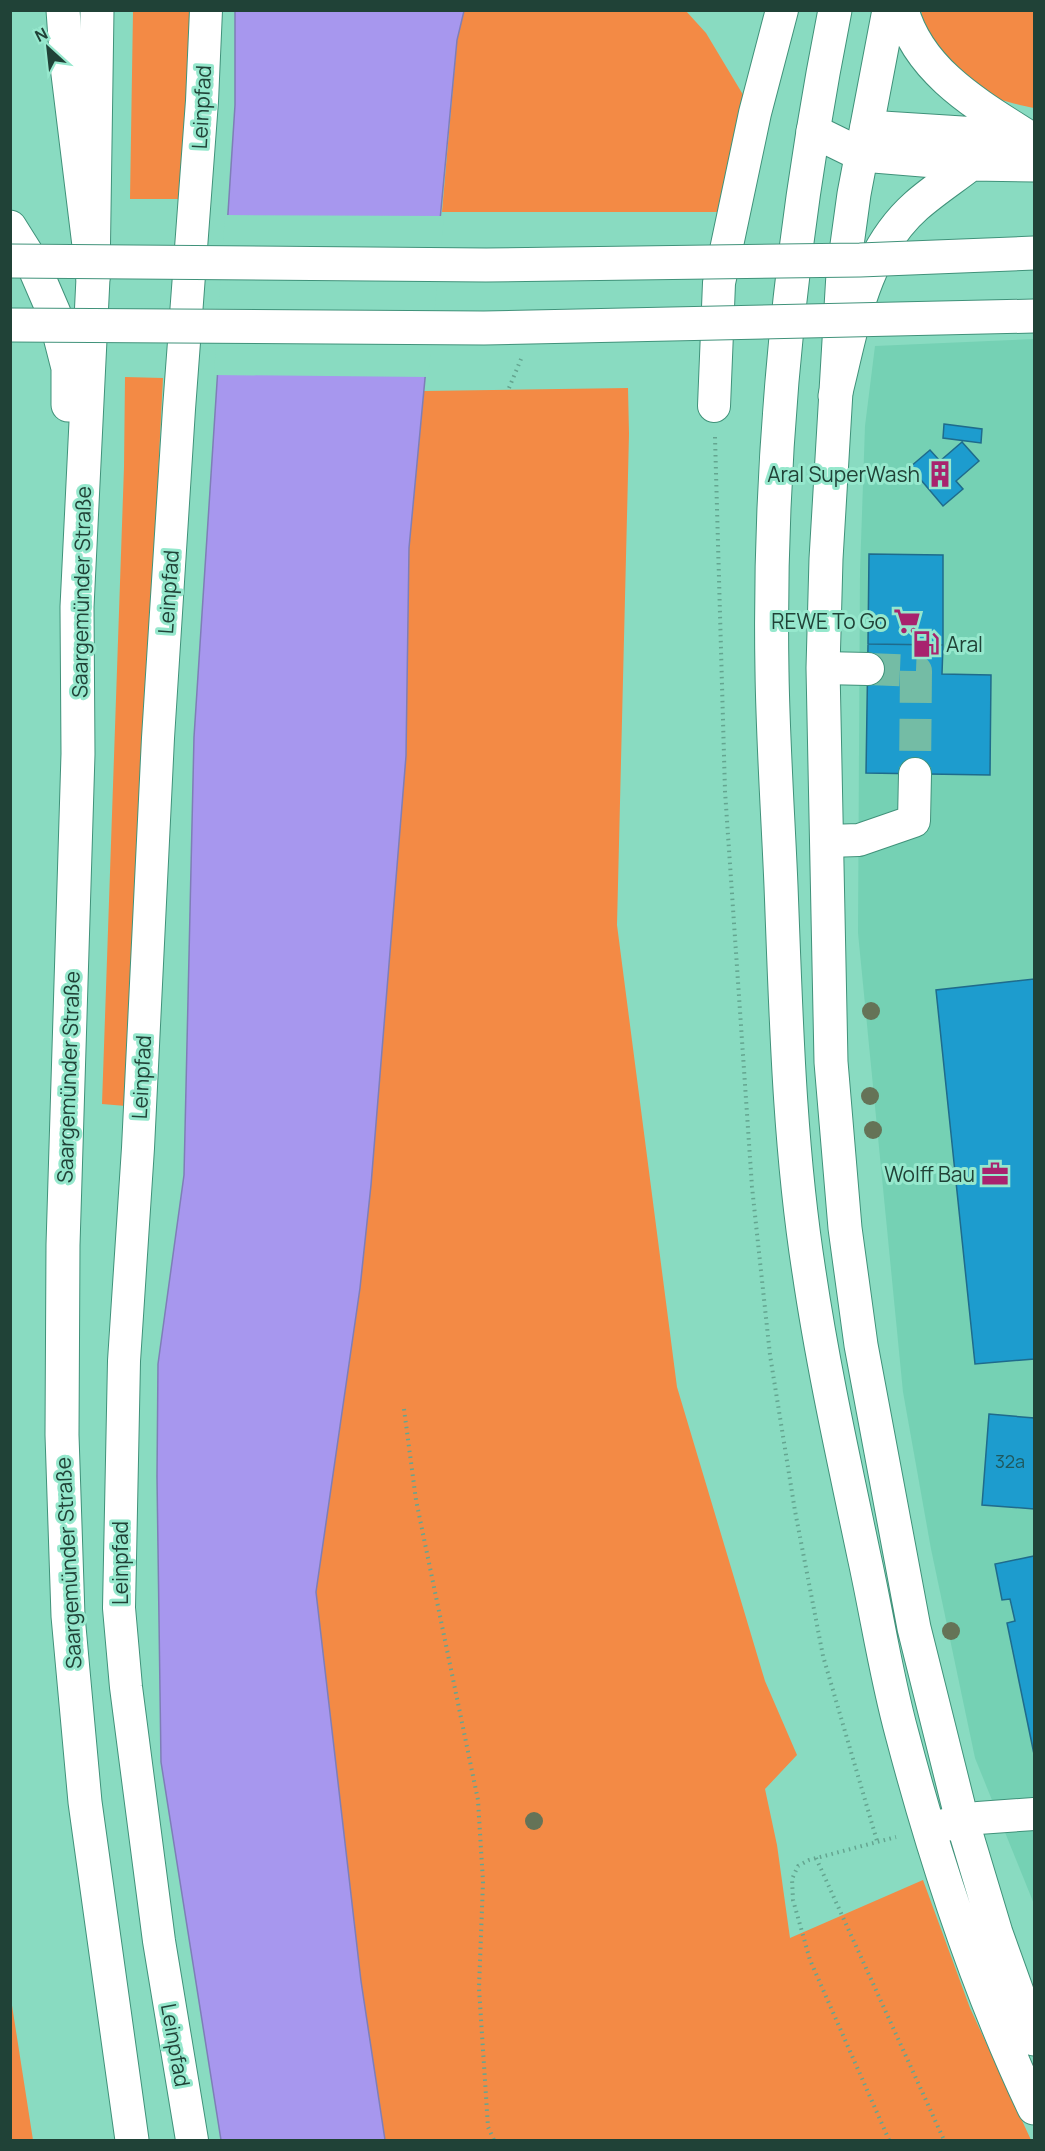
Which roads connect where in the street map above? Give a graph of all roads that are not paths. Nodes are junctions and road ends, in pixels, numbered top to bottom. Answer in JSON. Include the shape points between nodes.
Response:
{"nodes":[{"id":1,"x":63,"y":10,"type":"edge"},
{"id":2,"x":97,"y":10,"type":"edge"},
{"id":3,"x":206,"y":10,"type":"edge"},
{"id":4,"x":782,"y":10,"type":"edge"},
{"id":5,"x":835,"y":10,"type":"edge"},
{"id":6,"x":889,"y":10,"type":"edge"},
{"id":7,"x":902,"y":10,"type":"edge"},
{"id":8,"x":813,"y":131,"type":"junction"},
{"id":9,"x":864,"y":141,"type":"junction"},
{"id":10,"x":1032,"y":146,"type":"edge"},
{"id":11,"x":971,"y":164,"type":"junction"},
{"id":12,"x":10,"y":227,"type":"edge"},
{"id":13,"x":1035,"y":253,"type":"edge"},
{"id":14,"x":10,"y":261,"type":"edge"},
{"id":15,"x":93,"y":278,"type":"junction"},
{"id":16,"x":1035,"y":316,"type":"edge"},
{"id":17,"x":10,"y":325,"type":"edge"},
{"id":18,"x":835,"y":396,"type":"junction"},
{"id":19,"x":714,"y":406,"type":"road end"},
{"id":20,"x":77,"y":607,"type":"junction"},
{"id":21,"x":823,"y":668,"type":"junction"},
{"id":22,"x":868,"y":669,"type":"tunnel mouth"},
{"id":23,"x":915,"y":774,"type":"tunnel mouth"},
{"id":24,"x":828,"y":841,"type":"junction"},
{"id":25,"x":1035,"y":1814,"type":"edge"},
{"id":26,"x":962,"y":1820,"type":"junction"},
{"id":27,"x":929,"y":1828,"type":"junction"},
{"id":28,"x":1035,"y":2039,"type":"edge"},
{"id":29,"x":1035,"y":2108,"type":"edge"},
{"id":30,"x":132,"y":2140,"type":"edge"},
{"id":31,"x":192,"y":2140,"type":"edge"}],
"edges":[{"from":1,"to":15,"type":"main road"},
{"from":2,"to":15,"type":"main road","name":"Saargemünder Straße"},
{"from":3,"to":31,"type":"street","name":"Leinpfad","via":[[158,738],[124,1361],[119,1608],[159,1941]]},
{"from":4,"to":19,"type":"street","via":[[755,113],[719,283]]},
{"from":5,"to":8,"type":"main road"},
{"from":6,"to":9,"type":"main road"},
{"from":7,"to":10,"type":"main road","via":[[921,50],[943,78]]},
{"from":8,"to":9,"type":"main road"},
{"from":8,"to":27,"type":"main road","via":[[780,407],[772,566],[773,713],[788,1055],[808,1268],[828,1381],[901,1729]]},
{"from":9,"to":10,"type":"main road"},
{"from":9,"to":11,"type":"main road"},
{"from":9,"to":18,"type":"main road","via":[[843,274]]},
{"from":10,"to":11,"type":"main road"},
{"from":11,"to":18,"type":"main road","via":[[916,206],[870,268]]},
{"from":12,"to":20,"type":"main road","via":[[32,262],[54,313],[68,368],[66,491]]},
{"from":13,"to":14,"type":"main road","bridge":true,"via":[[486,265]]},
{"from":15,"to":20,"type":"main road","name":"Saargemünder Straße"},
{"from":16,"to":17,"type":"main road","bridge":true,"via":[[484,328]]},
{"from":18,"to":21,"type":"main road"},
{"from":20,"to":30,"type":"main road","name":"Saargemünder Straße","via":[[78,754],[63,1245],[62,1435],[68,1616],[85,1802]]},
{"from":21,"to":22,"type":"street"},
{"from":21,"to":24,"type":"main road"},
{"from":23,"to":24,"type":"street","via":[[914,821],[859,840]]},
{"from":24,"to":26,"type":"main road","via":[[831,1062],[853,1287],[914,1628]]},
{"from":25,"to":26,"type":"street"},
{"from":26,"to":27,"type":"street"},
{"from":26,"to":28,"type":"main road","via":[[996,1933]]},
{"from":27,"to":29,"type":"main road","via":[[986,1999]]}]}
